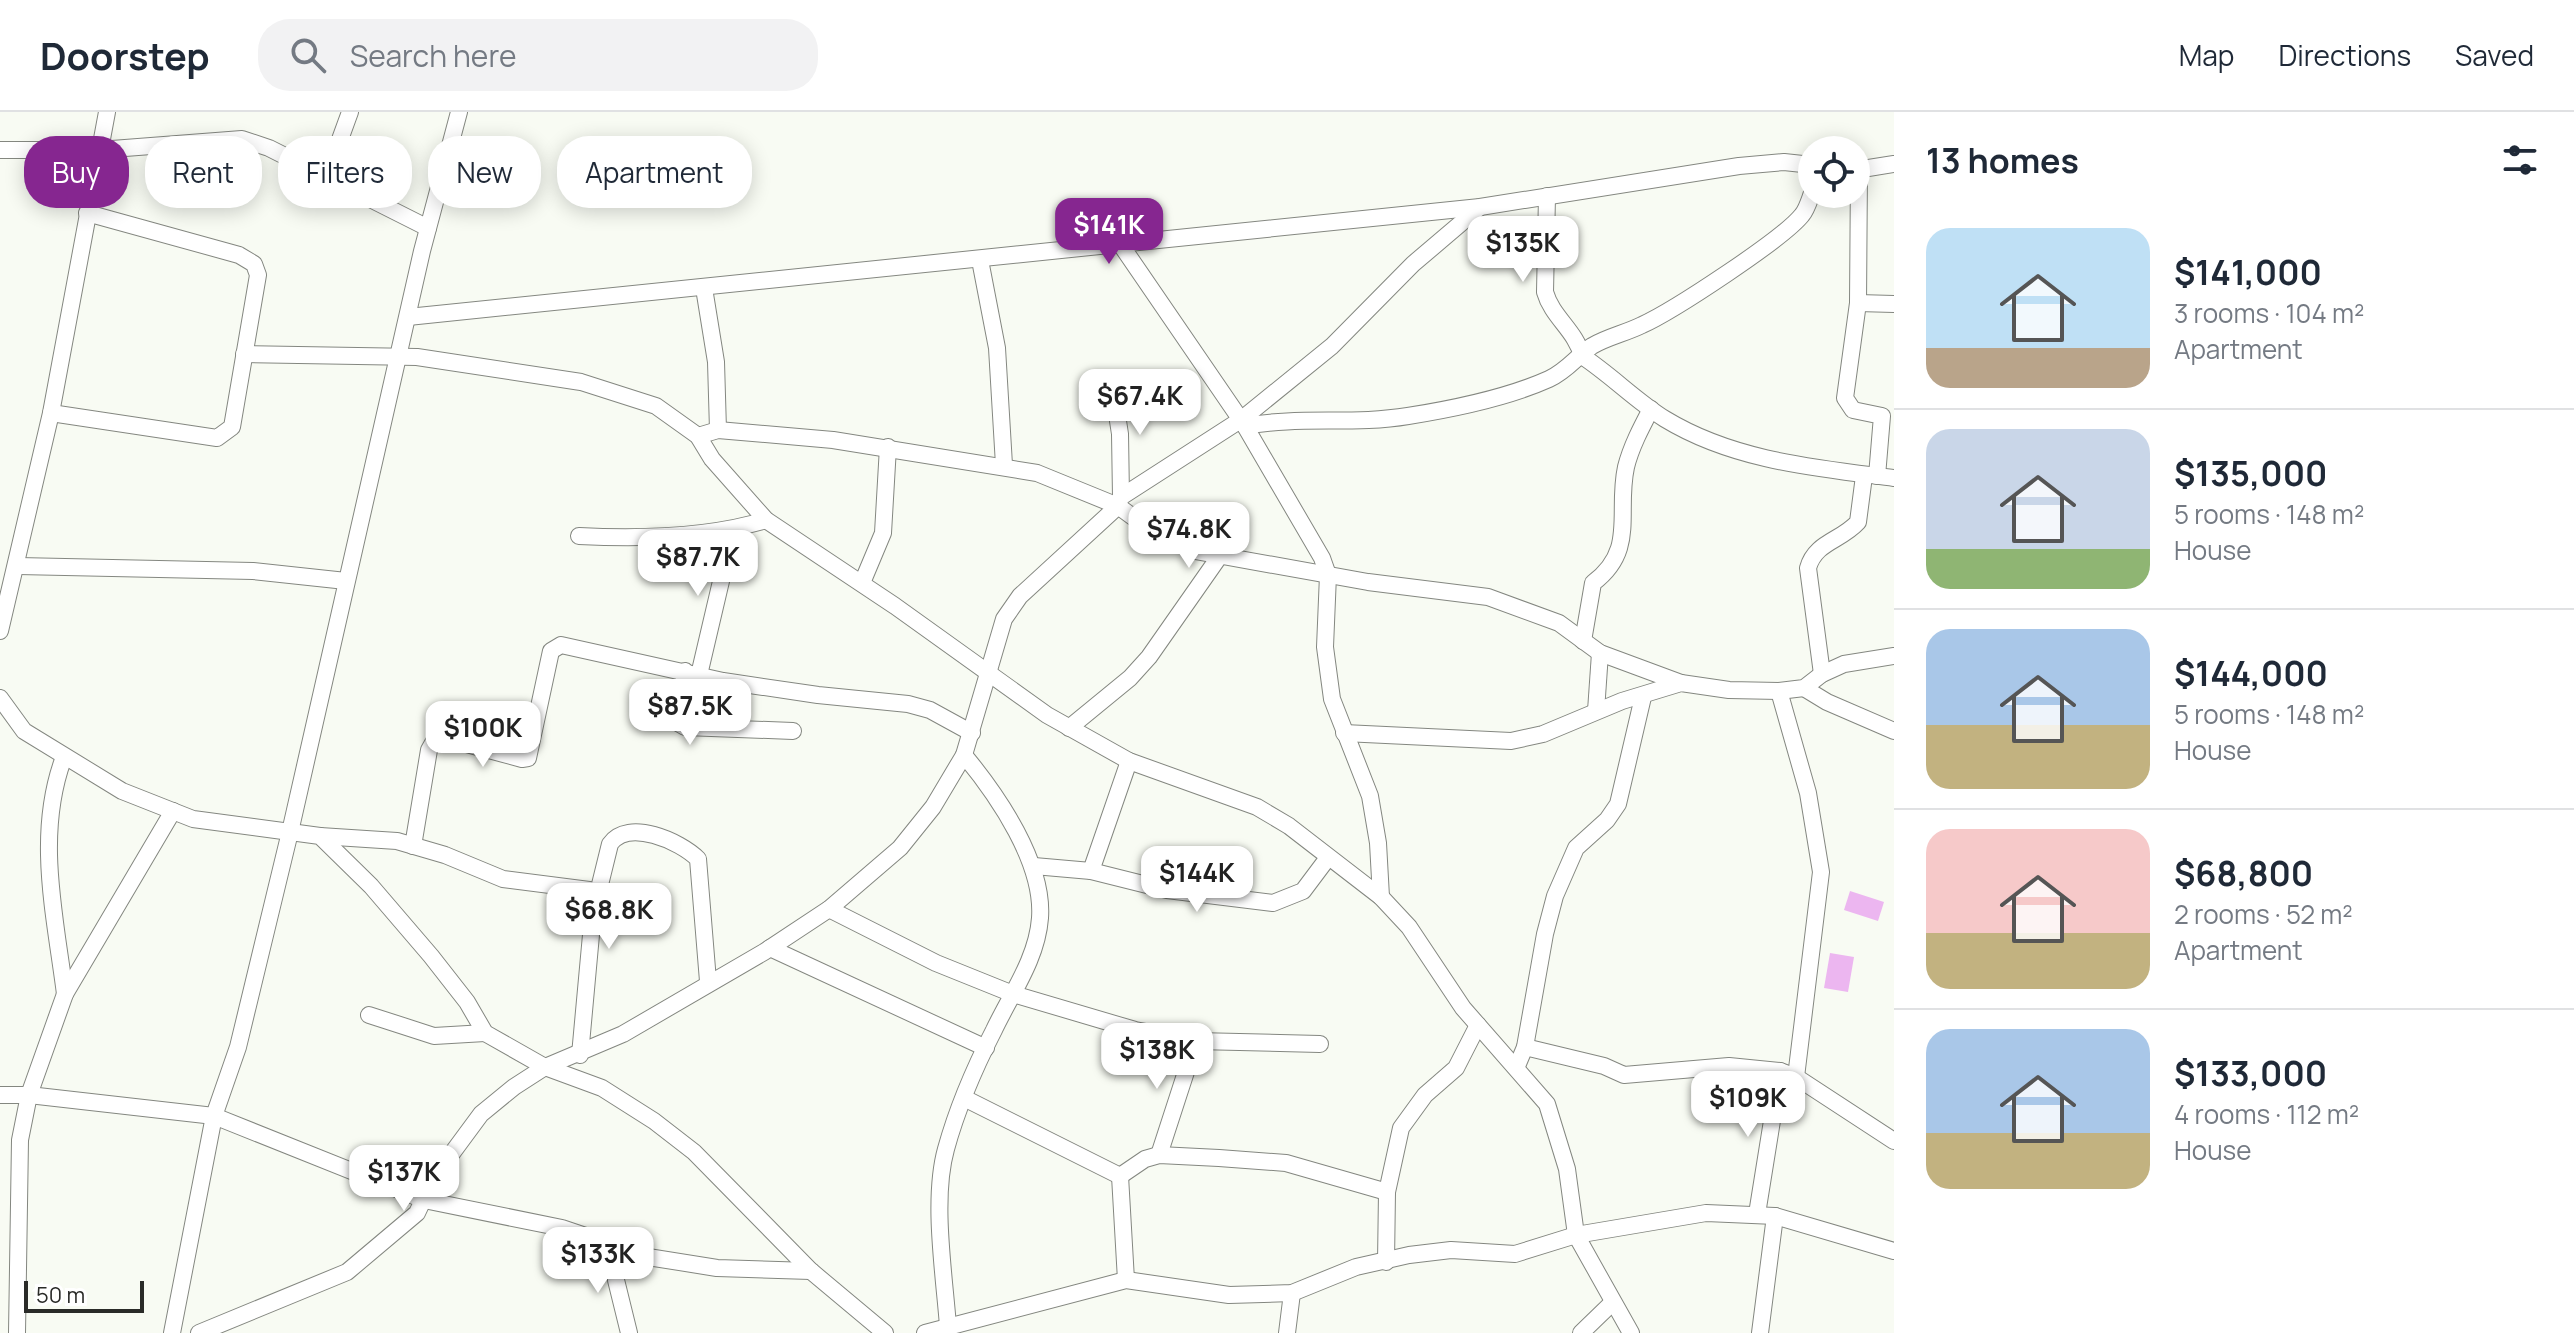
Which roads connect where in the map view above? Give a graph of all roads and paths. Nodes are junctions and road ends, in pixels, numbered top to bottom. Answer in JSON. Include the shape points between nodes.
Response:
{"nodes":[{"id":1,"x":107,"y":112,"type":"edge"},
{"id":2,"x":350,"y":112,"type":"edge"},
{"id":3,"x":459,"y":112,"type":"edge"},
{"id":4,"x":102,"y":136,"type":"edge"},
{"id":5,"x":339,"y":136,"type":"edge"},
{"id":6,"x":129,"y":148,"type":"edge"},
{"id":7,"x":0,"y":150,"type":"edge"},
{"id":8,"x":24,"y":150,"type":"edge"},
{"id":9,"x":278,"y":153,"type":"edge"},
{"id":10,"x":1798,"y":164,"type":"edge"},
{"id":11,"x":1894,"y":164,"type":"edge"},
{"id":12,"x":1870,"y":168,"type":"edge"},
{"id":13,"x":1547,"y":196,"type":"junction"},
{"id":14,"x":1480,"y":207,"type":"junction"},
{"id":15,"x":88,"y":208,"type":"edge"},
{"id":16,"x":387,"y":208,"type":"edge"},
{"id":17,"x":1804,"y":208,"type":"edge"},
{"id":18,"x":1857,"y":208,"type":"edge"},
{"id":19,"x":87,"y":213,"type":"junction"},
{"id":20,"x":428,"y":228,"type":"junction"},
{"id":21,"x":1121,"y":245,"type":"junction"},
{"id":22,"x":980,"y":260,"type":"junction"},
{"id":23,"x":704,"y":288,"type":"junction"},
{"id":24,"x":1858,"y":303,"type":"junction"},
{"id":25,"x":1894,"y":304,"type":"edge"},
{"id":26,"x":408,"y":317,"type":"junction"},
{"id":27,"x":244,"y":354,"type":"junction"},
{"id":28,"x":1582,"y":356,"type":"junction"},
{"id":29,"x":400,"y":359,"type":"junction"},
{"id":30,"x":1112,"y":382,"type":"dead end"},
{"id":31,"x":1651,"y":409,"type":"junction"},
{"id":32,"x":51,"y":413,"type":"junction"},
{"id":33,"x":1244,"y":423,"type":"junction"},
{"id":34,"x":718,"y":430,"type":"junction"},
{"id":35,"x":698,"y":436,"type":"junction"},
{"id":36,"x":888,"y":447,"type":"junction"},
{"id":37,"x":1004,"y":465,"type":"junction"},
{"id":38,"x":1878,"y":477,"type":"edge"},
{"id":39,"x":1120,"y":502,"type":"junction"},
{"id":40,"x":766,"y":520,"type":"junction"},
{"id":41,"x":733,"y":530,"type":"junction"},
{"id":42,"x":579,"y":536,"type":"dead end"},
{"id":43,"x":1219,"y":557,"type":"junction"},
{"id":44,"x":18,"y":566,"type":"junction"},
{"id":45,"x":1328,"y":575,"type":"junction"},
{"id":46,"x":346,"y":581,"type":"junction"},
{"id":47,"x":862,"y":583,"type":"junction"},
{"id":48,"x":0,"y":631,"type":"edge"},
{"id":49,"x":1583,"y":641,"type":"junction"},
{"id":50,"x":1600,"y":653,"type":"junction"},
{"id":51,"x":1894,"y":656,"type":"edge"},
{"id":52,"x":692,"y":673,"type":"junction"},
{"id":53,"x":990,"y":673,"type":"junction"},
{"id":54,"x":1822,"y":674,"type":"junction"},
{"id":55,"x":1681,"y":683,"type":"junction"},
{"id":56,"x":1804,"y":688,"type":"junction"},
{"id":57,"x":1779,"y":691,"type":"junction"},
{"id":58,"x":1643,"y":697,"type":"junction"},
{"id":59,"x":0,"y":698,"type":"edge"},
{"id":60,"x":1596,"y":711,"type":"junction"},
{"id":61,"x":1069,"y":728,"type":"junction"},
{"id":62,"x":793,"y":731,"type":"dead end"},
{"id":63,"x":1894,"y":731,"type":"edge"},
{"id":64,"x":972,"y":733,"type":"junction"},
{"id":65,"x":1344,"y":733,"type":"junction"},
{"id":66,"x":964,"y":755,"type":"junction"},
{"id":67,"x":64,"y":757,"type":"junction"},
{"id":68,"x":1129,"y":761,"type":"junction"},
{"id":69,"x":173,"y":811,"type":"junction"},
{"id":70,"x":290,"y":832,"type":"junction"},
{"id":71,"x":320,"y":836,"type":"junction"},
{"id":72,"x":413,"y":846,"type":"junction"},
{"id":73,"x":1327,"y":859,"type":"junction"},
{"id":74,"x":1034,"y":866,"type":"junction"},
{"id":75,"x":1091,"y":871,"type":"junction"},
{"id":76,"x":597,"y":891,"type":"junction"},
{"id":77,"x":1381,"y":897,"type":"junction"},
{"id":78,"x":829,"y":909,"type":"junction"},
{"id":79,"x":770,"y":948,"type":"junction"},
{"id":80,"x":708,"y":981,"type":"junction"},
{"id":81,"x":65,"y":994,"type":"junction"},
{"id":82,"x":1013,"y":994,"type":"junction"},
{"id":83,"x":369,"y":1015,"type":"dead end"},
{"id":84,"x":1478,"y":1025,"type":"junction"},
{"id":85,"x":485,"y":1033,"type":"junction"},
{"id":86,"x":1196,"y":1041,"type":"junction"},
{"id":87,"x":1320,"y":1044,"type":"dead end"},
{"id":88,"x":1525,"y":1047,"type":"junction"},
{"id":89,"x":986,"y":1048,"type":"junction"},
{"id":90,"x":580,"y":1055,"type":"junction"},
{"id":91,"x":1517,"y":1066,"type":"junction"},
{"id":92,"x":545,"y":1067,"type":"junction"},
{"id":93,"x":1788,"y":1074,"type":"junction"},
{"id":94,"x":0,"y":1095,"type":"edge"},
{"id":95,"x":29,"y":1095,"type":"junction"},
{"id":96,"x":964,"y":1098,"type":"junction"},
{"id":97,"x":214,"y":1116,"type":"junction"},
{"id":98,"x":1894,"y":1141,"type":"edge"},
{"id":99,"x":1159,"y":1155,"type":"junction"},
{"id":100,"x":1120,"y":1176,"type":"junction"},
{"id":101,"x":1387,"y":1192,"type":"junction"},
{"id":102,"x":424,"y":1200,"type":"junction"},
{"id":103,"x":1757,"y":1214,"type":"junction"},
{"id":104,"x":1775,"y":1216,"type":"junction"},
{"id":105,"x":1576,"y":1235,"type":"junction"},
{"id":106,"x":614,"y":1248,"type":"junction"},
{"id":107,"x":1894,"y":1251,"type":"edge"},
{"id":108,"x":1386,"y":1262,"type":"junction"},
{"id":109,"x":811,"y":1271,"type":"junction"},
{"id":110,"x":1126,"y":1280,"type":"junction"},
{"id":111,"x":1292,"y":1293,"type":"junction"},
{"id":112,"x":1612,"y":1303,"type":"junction"},
{"id":113,"x":948,"y":1326,"type":"junction"},
{"id":114,"x":17,"y":1333,"type":"edge"},
{"id":115,"x":172,"y":1333,"type":"edge"},
{"id":116,"x":199,"y":1333,"type":"edge"},
{"id":117,"x":629,"y":1333,"type":"edge"},
{"id":118,"x":885,"y":1333,"type":"edge"},
{"id":119,"x":925,"y":1333,"type":"edge"},
{"id":120,"x":1287,"y":1333,"type":"edge"},
{"id":121,"x":1581,"y":1333,"type":"edge"},
{"id":122,"x":1631,"y":1333,"type":"edge"},
{"id":123,"x":1760,"y":1333,"type":"edge"}],
"edges":[{"from":1,"to":4,"type":"street"},
{"from":2,"to":5,"type":"street"},
{"from":3,"to":20,"type":"street"},
{"from":6,"to":9,"type":"street","via":[[242,139]]},
{"from":7,"to":8,"type":"street"},
{"from":10,"to":13,"type":"street","via":[[1739,166]]},
{"from":11,"to":12,"type":"street"},
{"from":13,"to":14,"type":"street"},
{"from":13,"to":28,"type":"street","via":[[1545,292]]},
{"from":14,"to":21,"type":"street"},
{"from":14,"to":33,"type":"street"},
{"from":15,"to":19,"type":"street"},
{"from":16,"to":20,"type":"street"},
{"from":17,"to":28,"type":"street","via":[[1795,223],[1670,310]]},
{"from":18,"to":24,"type":"street"},
{"from":19,"to":27,"type":"street","via":[[239,255],[254,264],[258,275]]},
{"from":19,"to":32,"type":"street"},
{"from":20,"to":26,"type":"street"},
{"from":21,"to":22,"type":"street"},
{"from":21,"to":33,"type":"street"},
{"from":22,"to":23,"type":"street"},
{"from":22,"to":37,"type":"street","via":[[997,348]]},
{"from":23,"to":26,"type":"street"},
{"from":23,"to":34,"type":"street","via":[[716,362]]},
{"from":24,"to":25,"type":"street"},
{"from":24,"to":38,"type":"street","via":[[1845,398],[1853,410],[1882,416]]},
{"from":26,"to":29,"type":"street"},
{"from":27,"to":29,"type":"street"},
{"from":27,"to":32,"type":"street","via":[[232,427],[217,438]]},
{"from":28,"to":31,"type":"street"},
{"from":28,"to":33,"type":"street","via":[[1547,380],[1406,417]]},
{"from":29,"to":35,"type":"street","via":[[417,357],[581,382],[656,406]]},
{"from":29,"to":46,"type":"street"},
{"from":30,"to":39,"type":"street","via":[[1120,434]]},
{"from":31,"to":38,"type":"street","via":[[1682,429],[1744,452]]},
{"from":31,"to":49,"type":"street","via":[[1625,471],[1617,558],[1593,583]]},
{"from":32,"to":44,"type":"street"},
{"from":33,"to":39,"type":"street"},
{"from":33,"to":45,"type":"street"},
{"from":34,"to":35,"type":"street"},
{"from":34,"to":36,"type":"street"},
{"from":35,"to":40,"type":"street"},
{"from":36,"to":37,"type":"street"},
{"from":36,"to":47,"type":"street","via":[[883,533]]},
{"from":37,"to":39,"type":"street"},
{"from":38,"to":54,"type":"street","via":[[1858,522],[1812,554],[1808,568]]},
{"from":39,"to":43,"type":"street","via":[[1174,542]]},
{"from":39,"to":53,"type":"street","via":[[1020,596],[995,642]]},
{"from":40,"to":41,"type":"street"},
{"from":40,"to":47,"type":"street"},
{"from":41,"to":42,"type":"street"},
{"from":41,"to":52,"type":"street"},
{"from":43,"to":45,"type":"street"},
{"from":43,"to":61,"type":"street","via":[[1149,657]]},
{"from":44,"to":46,"type":"street","via":[[253,571]]},
{"from":44,"to":48,"type":"street"},
{"from":45,"to":49,"type":"street","via":[[1488,597],[1559,623]]},
{"from":45,"to":65,"type":"street","via":[[1327,661]]},
{"from":46,"to":70,"type":"street"},
{"from":47,"to":53,"type":"street"},
{"from":49,"to":50,"type":"street"},
{"from":50,"to":55,"type":"street"},
{"from":50,"to":60,"type":"street"},
{"from":51,"to":54,"type":"street","via":[[1844,664]]},
{"from":52,"to":62,"type":"street","via":[[678,723]]},
{"from":52,"to":64,"type":"street","via":[[908,704]]},
{"from":52,"to":72,"type":"street","via":[[554,647],[528,758],[437,736],[429,750]]},
{"from":53,"to":61,"type":"street"},
{"from":53,"to":64,"type":"street"},
{"from":54,"to":56,"type":"street"},
{"from":55,"to":57,"type":"street"},
{"from":55,"to":58,"type":"street"},
{"from":56,"to":57,"type":"street"},
{"from":56,"to":63,"type":"street"},
{"from":57,"to":93,"type":"street","via":[[1811,805],[1821,872]]},
{"from":58,"to":60,"type":"street"},
{"from":58,"to":88,"type":"street","via":[[1618,804],[1576,848],[1555,896]]},
{"from":59,"to":67,"type":"street","via":[[24,731]]},
{"from":60,"to":65,"type":"street","via":[[1543,734],[1511,741]]},
{"from":61,"to":68,"type":"street"},
{"from":64,"to":66,"type":"street"},
{"from":65,"to":77,"type":"street","via":[[1372,807]]},
{"from":66,"to":74,"type":"street","via":[[985,780]]},
{"from":66,"to":78,"type":"street","via":[[917,830]]},
{"from":67,"to":69,"type":"street","via":[[122,791]]},
{"from":67,"to":81,"type":"street","via":[[53,786],[48,847]]},
{"from":68,"to":73,"type":"street","via":[[1257,807]]},
{"from":68,"to":75,"type":"street"},
{"from":69,"to":70,"type":"street","via":[[193,819]]},
{"from":69,"to":81,"type":"street"},
{"from":70,"to":71,"type":"street"},
{"from":70,"to":97,"type":"street","via":[[238,1047]]},
{"from":71,"to":72,"type":"street"},
{"from":71,"to":85,"type":"street","via":[[431,956]]},
{"from":72,"to":76,"type":"street","via":[[503,879]]},
{"from":73,"to":75,"type":"street","via":[[1303,891],[1273,903],[1167,890]]},
{"from":73,"to":77,"type":"street"},
{"from":74,"to":75,"type":"street"},
{"from":74,"to":82,"type":"street","via":[[1038,932]]},
{"from":76,"to":80,"type":"street","via":[[615,836],[661,837],[690,851],[700,863]]},
{"from":76,"to":90,"type":"street"},
{"from":77,"to":84,"type":"street","via":[[1409,927]]},
{"from":78,"to":79,"type":"street"},
{"from":78,"to":82,"type":"street","via":[[936,963]]},
{"from":79,"to":80,"type":"street"},
{"from":79,"to":89,"type":"street"},
{"from":80,"to":90,"type":"street"},
{"from":81,"to":95,"type":"street"},
{"from":82,"to":86,"type":"street","via":[[1135,1030]]},
{"from":82,"to":89,"type":"street"},
{"from":83,"to":85,"type":"street","via":[[434,1036]]},
{"from":84,"to":91,"type":"street"},
{"from":84,"to":101,"type":"street","via":[[1456,1068],[1425,1095],[1401,1128]]},
{"from":85,"to":92,"type":"street"},
{"from":86,"to":87,"type":"street"},
{"from":86,"to":99,"type":"street"},
{"from":88,"to":91,"type":"street"},
{"from":88,"to":93,"type":"street","via":[[1624,1075],[1694,1066]]},
{"from":89,"to":96,"type":"street"},
{"from":90,"to":92,"type":"street"},
{"from":91,"to":105,"type":"street","via":[[1547,1104],[1558,1132]]},
{"from":92,"to":102,"type":"street","via":[[481,1114],[433,1179]]},
{"from":92,"to":109,"type":"street","via":[[602,1088],[654,1121],[734,1189]]},
{"from":93,"to":98,"type":"street"},
{"from":93,"to":103,"type":"street"},
{"from":94,"to":95,"type":"street"},
{"from":95,"to":97,"type":"street"},
{"from":95,"to":114,"type":"street","via":[[20,1140]]},
{"from":96,"to":100,"type":"street"},
{"from":96,"to":113,"type":"street","via":[[941,1181]]},
{"from":97,"to":102,"type":"street"},
{"from":97,"to":115,"type":"street"},
{"from":99,"to":100,"type":"street"},
{"from":99,"to":101,"type":"street","via":[[1286,1163]]},
{"from":100,"to":110,"type":"street"},
{"from":101,"to":108,"type":"street"},
{"from":102,"to":106,"type":"street","via":[[562,1228]]},
{"from":102,"to":116,"type":"street","via":[[417,1213],[347,1272]]},
{"from":103,"to":104,"type":"street"},
{"from":103,"to":105,"type":"street","via":[[1686,1215]]},
{"from":104,"to":107,"type":"street"},
{"from":104,"to":123,"type":"street"},
{"from":105,"to":108,"type":"street","via":[[1515,1254],[1430,1251]]},
{"from":105,"to":112,"type":"street"},
{"from":106,"to":109,"type":"street","via":[[703,1267]]},
{"from":106,"to":117,"type":"street"},
{"from":108,"to":111,"type":"street","via":[[1320,1279]]},
{"from":109,"to":118,"type":"street"},
{"from":110,"to":111,"type":"street","via":[[1229,1295]]},
{"from":110,"to":113,"type":"street"},
{"from":111,"to":120,"type":"street"},
{"from":112,"to":121,"type":"street"},
{"from":112,"to":122,"type":"street"},
{"from":113,"to":119,"type":"street"}]}
